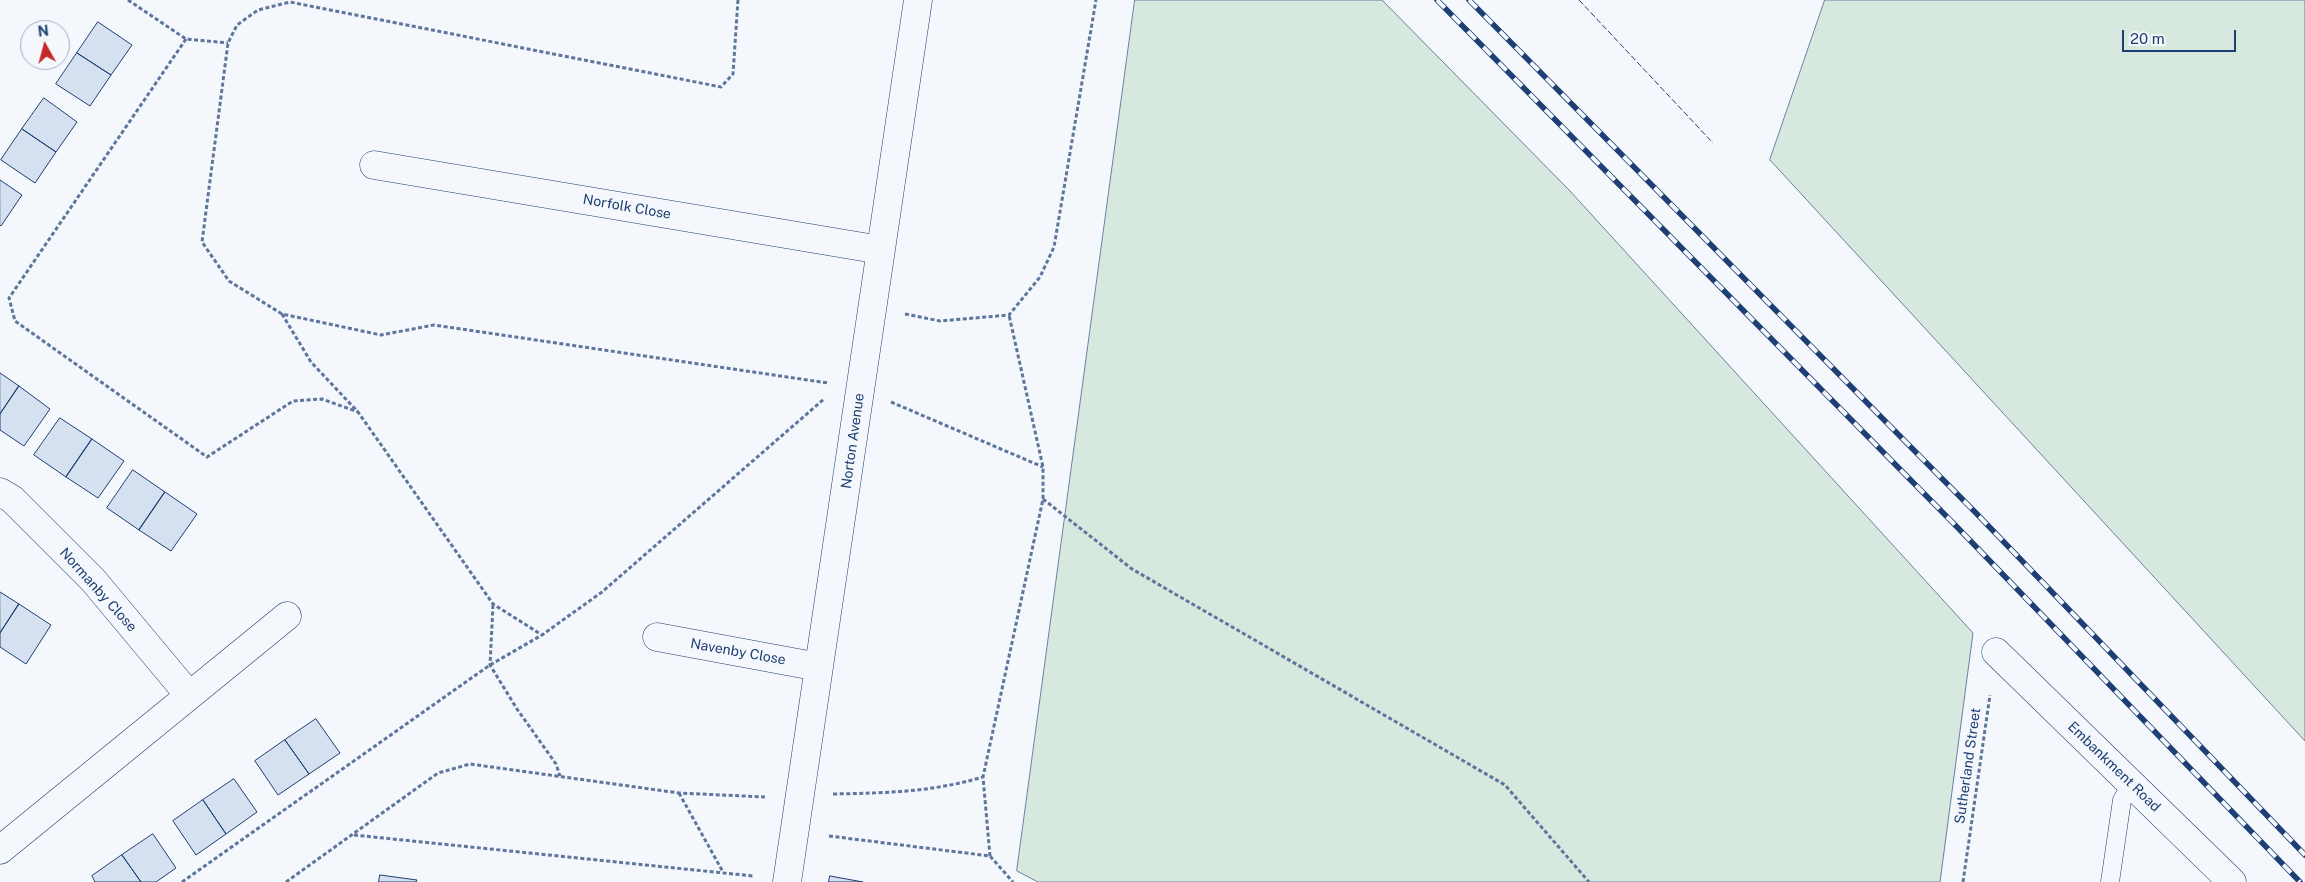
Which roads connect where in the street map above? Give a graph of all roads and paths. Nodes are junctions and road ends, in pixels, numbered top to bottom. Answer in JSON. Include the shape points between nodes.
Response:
{"nodes":[{"id":1,"x":128,"y":0,"type":"edge"},
{"id":2,"x":738,"y":0,"type":"edge"},
{"id":3,"x":918,"y":0,"type":"edge"},
{"id":4,"x":1096,"y":0,"type":"edge"},
{"id":5,"x":291,"y":1,"type":"edge"},
{"id":6,"x":186,"y":39,"type":"junction"},
{"id":7,"x":228,"y":43,"type":"junction"},
{"id":8,"x":374,"y":164,"type":"dead end"},
{"id":9,"x":880,"y":250,"type":"junction"},
{"id":10,"x":872,"y":307,"type":"junction"},
{"id":11,"x":282,"y":314,"type":"junction"},
{"id":12,"x":1009,"y":315,"type":"junction"},
{"id":13,"x":850,"y":387,"type":"junction"},
{"id":14,"x":358,"y":412,"type":"junction"},
{"id":15,"x":1043,"y":467,"type":"junction"},
{"id":16,"x":0,"y":492,"type":"edge"},
{"id":17,"x":1043,"y":499,"type":"junction"},
{"id":18,"x":493,"y":604,"type":"junction"},
{"id":19,"x":287,"y":616,"type":"dead end"},
{"id":20,"x":542,"y":635,"type":"junction"},
{"id":21,"x":657,"y":637,"type":"dead end"},
{"id":22,"x":1996,"y":652,"type":"joint"},
{"id":23,"x":490,"y":665,"type":"junction"},
{"id":24,"x":819,"y":667,"type":"junction"},
{"id":25,"x":189,"y":695,"type":"junction"},
{"id":26,"x":560,"y":776,"type":"junction"},
{"id":27,"x":983,"y":776,"type":"junction"},
{"id":28,"x":2132,"y":783,"type":"junction"},
{"id":29,"x":678,"y":793,"type":"junction"},
{"id":30,"x":800,"y":795,"type":"junction"},
{"id":31,"x":795,"y":832,"type":"junction"},
{"id":32,"x":353,"y":835,"type":"junction"},
{"id":33,"x":0,"y":850,"type":"edge"},
{"id":34,"x":990,"y":856,"type":"junction"},
{"id":35,"x":723,"y":872,"type":"junction"},
{"id":36,"x":787,"y":881,"type":"edge"},
{"id":37,"x":182,"y":882,"type":"edge"},
{"id":38,"x":286,"y":882,"type":"edge"},
{"id":39,"x":1013,"y":882,"type":"edge"},
{"id":40,"x":1589,"y":882,"type":"edge"},
{"id":41,"x":1963,"y":882,"type":"edge"},
{"id":42,"x":2110,"y":882,"type":"edge"},
{"id":43,"x":2232,"y":882,"type":"edge"}],
"edges":[{"from":1,"to":6,"type":"path"},
{"from":2,"to":5,"type":"path","via":[[733,74],[720,88]]},
{"from":3,"to":9,"type":"street","name":"Norton Avenue"},
{"from":4,"to":12,"type":"path","via":[[1054,247],[1040,277]]},
{"from":5,"to":7,"type":"path","via":[[258,10],[236,25]]},
{"from":6,"to":7,"type":"path"},
{"from":6,"to":14,"type":"path","via":[[9,298],[15,321],[207,457],[293,401],[322,400]]},
{"from":7,"to":11,"type":"path","via":[[202,242],[229,281]]},
{"from":8,"to":9,"type":"street","name":"Norfolk Close"},
{"from":9,"to":10,"type":"street","name":"Norton Avenue"},
{"from":10,"to":12,"type":"path","via":[[940,321]]},
{"from":10,"to":13,"type":"street","name":"Norton Avenue"},
{"from":11,"to":13,"type":"path","via":[[381,335],[434,325]]},
{"from":11,"to":14,"type":"path","via":[[311,362]]},
{"from":12,"to":15,"type":"path"},
{"from":13,"to":15,"type":"path"},
{"from":13,"to":20,"type":"path","via":[[602,592]]},
{"from":13,"to":24,"type":"street","name":"Norton Avenue"},
{"from":14,"to":18,"type":"path"},
{"from":15,"to":17,"type":"path"},
{"from":16,"to":25,"type":"street","name":"Normanby Close","via":[[12,499],[93,580]]},
{"from":17,"to":27,"type":"path"},
{"from":17,"to":40,"type":"path","via":[[1132,569],[1505,785]]},
{"from":18,"to":20,"type":"path"},
{"from":18,"to":23,"type":"path"},
{"from":19,"to":25,"type":"street"},
{"from":20,"to":23,"type":"path"},
{"from":21,"to":24,"type":"street","name":"Navenby Close"},
{"from":22,"to":28,"type":"street","name":"Embankment Road"},
{"from":22,"to":41,"type":"path","name":"Sutherland Street"},
{"from":23,"to":26,"type":"path","via":[[556,764]]},
{"from":23,"to":37,"type":"path"},
{"from":24,"to":30,"type":"street","name":"Norton Avenue"},
{"from":25,"to":33,"type":"street"},
{"from":26,"to":29,"type":"path"},
{"from":26,"to":32,"type":"path","via":[[470,764],[438,773]]},
{"from":27,"to":30,"type":"path","via":[[910,793]]},
{"from":27,"to":34,"type":"path"},
{"from":28,"to":42,"type":"lane","via":[[2122,800]]},
{"from":28,"to":43,"type":"street","name":"Embankment Road"},
{"from":29,"to":30,"type":"path","via":[[755,797]]},
{"from":29,"to":35,"type":"path"},
{"from":30,"to":31,"type":"street","name":"Norton Avenue"},
{"from":31,"to":34,"type":"path"},
{"from":31,"to":36,"type":"street","name":"Norton Avenue"},
{"from":32,"to":35,"type":"path"},
{"from":32,"to":38,"type":"path"},
{"from":34,"to":39,"type":"path"},
{"from":35,"to":36,"type":"path"}]}
